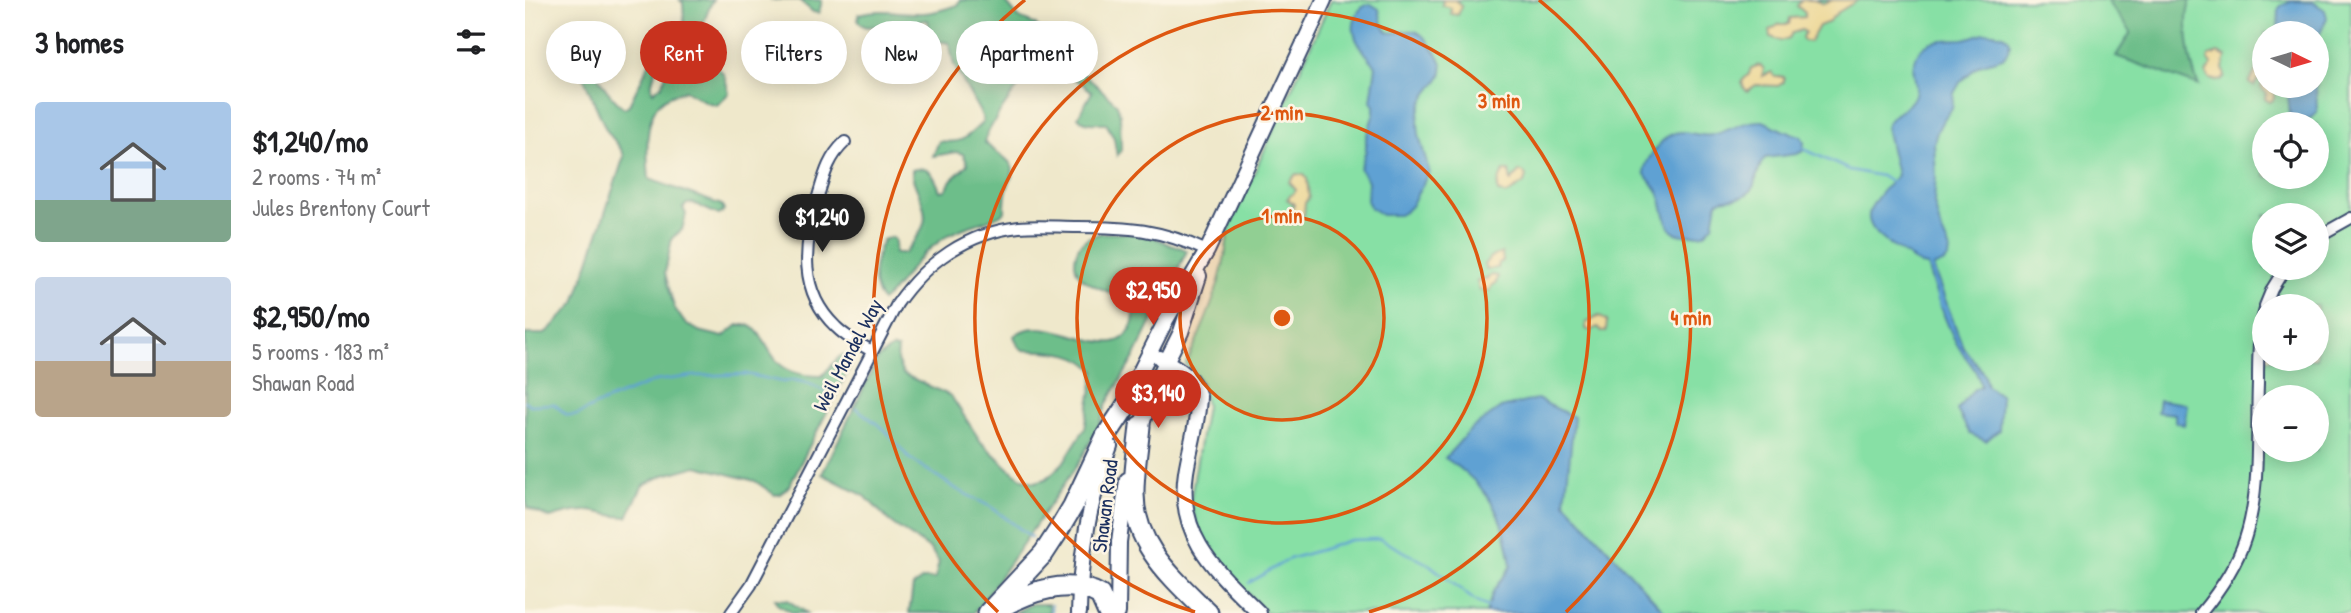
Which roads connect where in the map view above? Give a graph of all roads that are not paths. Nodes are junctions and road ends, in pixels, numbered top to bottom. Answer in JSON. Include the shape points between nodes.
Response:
{"nodes":[{"id":1,"x":1324,"y":0,"type":"edge"},
{"id":2,"x":845,"y":142,"type":"dead end"},
{"id":3,"x":2351,"y":218,"type":"edge"},
{"id":4,"x":2329,"y":230,"type":"edge"},
{"id":5,"x":1207,"y":251,"type":"junction"},
{"id":6,"x":1175,"y":305,"type":"junction"},
{"id":7,"x":872,"y":351,"type":"junction"},
{"id":8,"x":1163,"y":360,"type":"junction"},
{"id":9,"x":2258,"y":371,"type":"edge"},
{"id":10,"x":1130,"y":400,"type":"junction"},
{"id":11,"x":1140,"y":426,"type":"junction"},
{"id":12,"x":1080,"y":588,"type":"junction"},
{"id":13,"x":731,"y":613,"type":"edge"},
{"id":14,"x":990,"y":613,"type":"edge"},
{"id":15,"x":1079,"y":613,"type":"edge"},
{"id":16,"x":1108,"y":613,"type":"edge"},
{"id":17,"x":1118,"y":613,"type":"edge"},
{"id":18,"x":1208,"y":613,"type":"edge"},
{"id":19,"x":1259,"y":613,"type":"edge"},
{"id":20,"x":2201,"y":613,"type":"edge"}],
"edges":[{"from":1,"to":5,"type":"main road","name":"Shawan Road"},
{"from":2,"to":7,"type":"street","via":[[827,167],[810,226],[807,272],[824,314],[835,327]]},
{"from":3,"to":4,"type":"street"},
{"from":5,"to":6,"type":"main road","name":"Shawan Road"},
{"from":5,"to":7,"type":"street","name":"Weil Mandel Way","via":[[1180,238],[1132,228],[1028,227],[992,233],[944,255],[919,275]]},
{"from":5,"to":8,"type":"main road","name":"Shawan Road","via":[[1181,332]]},
{"from":6,"to":8,"type":"main road","name":"Shawan Road"},
{"from":6,"to":10,"type":"main road","name":"Shawan Road"},
{"from":7,"to":13,"type":"street","name":"Weil Mandel Way","via":[[751,585]]},
{"from":8,"to":10,"type":"main road","name":"Shawan Road","via":[[1146,374]]},
{"from":8,"to":11,"type":"main road","name":"Shawan Road"},
{"from":8,"to":19,"type":"main road","via":[[1191,378],[1199,397],[1185,488],[1193,534],[1215,568]]},
{"from":9,"to":20,"type":"street","via":[[2253,508],[2236,562]]},
{"from":10,"to":12,"type":"main road","name":"Shawan Road","via":[[1100,475]]},
{"from":10,"to":14,"type":"highway","via":[[1044,553]]},
{"from":11,"to":17,"type":"main road","name":"Shawan Road","via":[[1122,510]]},
{"from":11,"to":18,"type":"highway","via":[[1133,494],[1140,530],[1154,557]]},
{"from":12,"to":14,"type":"highway","via":[[1028,594]]},
{"from":12,"to":15,"type":"main road","name":"Shawan Road"},
{"from":12,"to":16,"type":"highway","via":[[1100,595]]}]}
